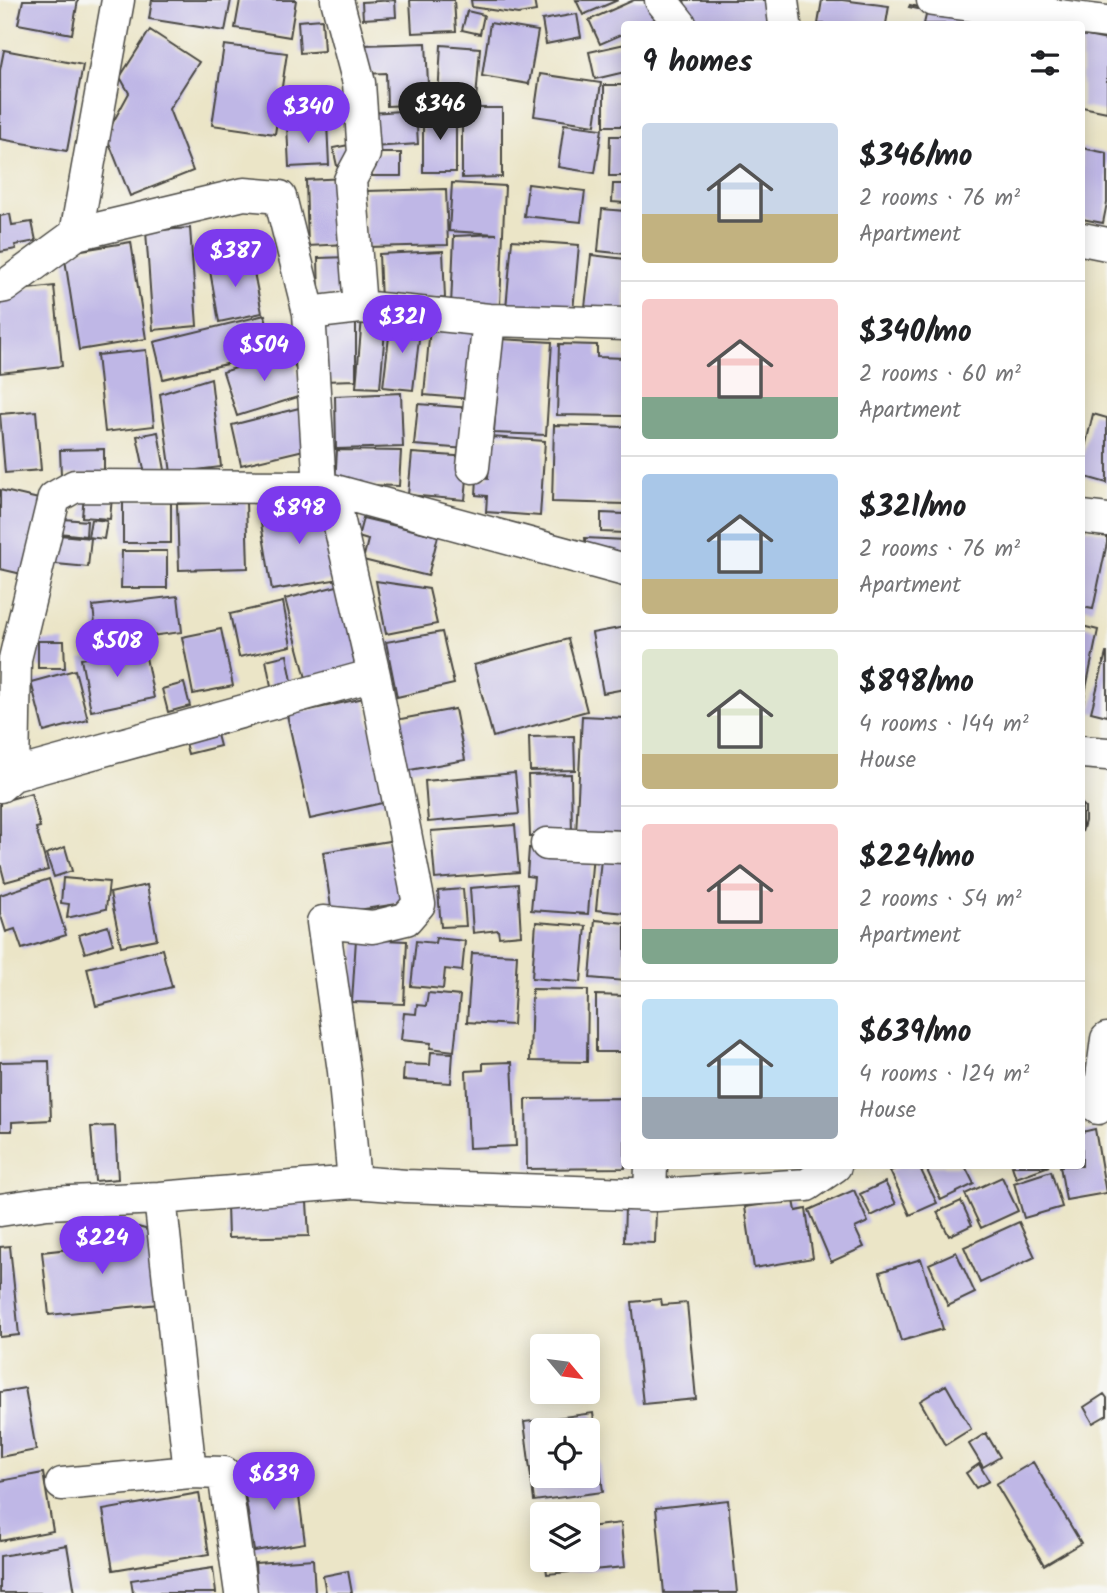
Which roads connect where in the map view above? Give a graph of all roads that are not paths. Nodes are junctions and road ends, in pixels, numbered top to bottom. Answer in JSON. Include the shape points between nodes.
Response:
{"nodes":[{"id":1,"x":118,"y":0,"type":"edge"},
{"id":2,"x":337,"y":0,"type":"edge"},
{"id":3,"x":661,"y":0,"type":"edge"},
{"id":4,"x":782,"y":0,"type":"edge"},
{"id":5,"x":933,"y":0,"type":"edge"},
{"id":6,"x":678,"y":21,"type":"edge"},
{"id":7,"x":785,"y":21,"type":"edge"},
{"id":8,"x":1107,"y":22,"type":"edge"},
{"id":9,"x":76,"y":234,"type":"junction"},
{"id":10,"x":1085,"y":240,"type":"edge"},
{"id":11,"x":1107,"y":244,"type":"edge"},
{"id":12,"x":0,"y":286,"type":"edge"},
{"id":13,"x":360,"y":307,"type":"junction"},
{"id":14,"x":309,"y":313,"type":"junction"},
{"id":15,"x":489,"y":320,"type":"junction"},
{"id":16,"x":621,"y":324,"type":"edge"},
{"id":17,"x":473,"y":467,"type":"dead end"},
{"id":18,"x":326,"y":489,"type":"junction"},
{"id":19,"x":1085,"y":517,"type":"edge"},
{"id":20,"x":1107,"y":520,"type":"edge"},
{"id":21,"x":621,"y":569,"type":"edge"},
{"id":22,"x":374,"y":675,"type":"junction"},
{"id":23,"x":1085,"y":752,"type":"edge"},
{"id":24,"x":1107,"y":754,"type":"edge"},
{"id":25,"x":7,"y":781,"type":"edge"},
{"id":26,"x":547,"y":844,"type":"dead end"},
{"id":27,"x":621,"y":847,"type":"edge"},
{"id":28,"x":1107,"y":1039,"type":"edge"},
{"id":29,"x":1096,"y":1109,"type":"edge"},
{"id":30,"x":831,"y":1169,"type":"edge"},
{"id":31,"x":651,"y":1180,"type":"edge"},
{"id":32,"x":354,"y":1182,"type":"junction"},
{"id":33,"x":160,"y":1198,"type":"junction"},
{"id":34,"x":0,"y":1210,"type":"edge"},
{"id":35,"x":190,"y":1472,"type":"junction"},
{"id":36,"x":62,"y":1484,"type":"dead end"},
{"id":37,"x":241,"y":1593,"type":"edge"}],
"edges":[{"from":1,"to":9,"type":"street"},
{"from":2,"to":13,"type":"street","via":[[359,83],[364,154],[350,180]]},
{"from":3,"to":6,"type":"street"},
{"from":4,"to":7,"type":"street"},
{"from":5,"to":8,"type":"street"},
{"from":9,"to":12,"type":"street"},
{"from":9,"to":14,"type":"street","via":[[244,194],[280,197]]},
{"from":10,"to":11,"type":"street"},
{"from":13,"to":14,"type":"street"},
{"from":13,"to":15,"type":"street"},
{"from":14,"to":18,"type":"street"},
{"from":15,"to":16,"type":"street"},
{"from":15,"to":17,"type":"street"},
{"from":18,"to":21,"type":"street"},
{"from":18,"to":22,"type":"street"},
{"from":18,"to":25,"type":"street","via":[[75,486],[54,498],[15,659]]},
{"from":19,"to":20,"type":"street"},
{"from":22,"to":25,"type":"street"},
{"from":22,"to":32,"type":"street","via":[[419,904],[406,919],[373,927],[323,922]]},
{"from":23,"to":24,"type":"street"},
{"from":26,"to":27,"type":"street"},
{"from":28,"to":29,"type":"street"},
{"from":30,"to":31,"type":"street","via":[[807,1185]]},
{"from":31,"to":32,"type":"street","via":[[406,1186]]},
{"from":32,"to":33,"type":"street"},
{"from":33,"to":34,"type":"street"},
{"from":33,"to":35,"type":"street"},
{"from":35,"to":36,"type":"street"},
{"from":35,"to":37,"type":"street","via":[[224,1473]]}]}
